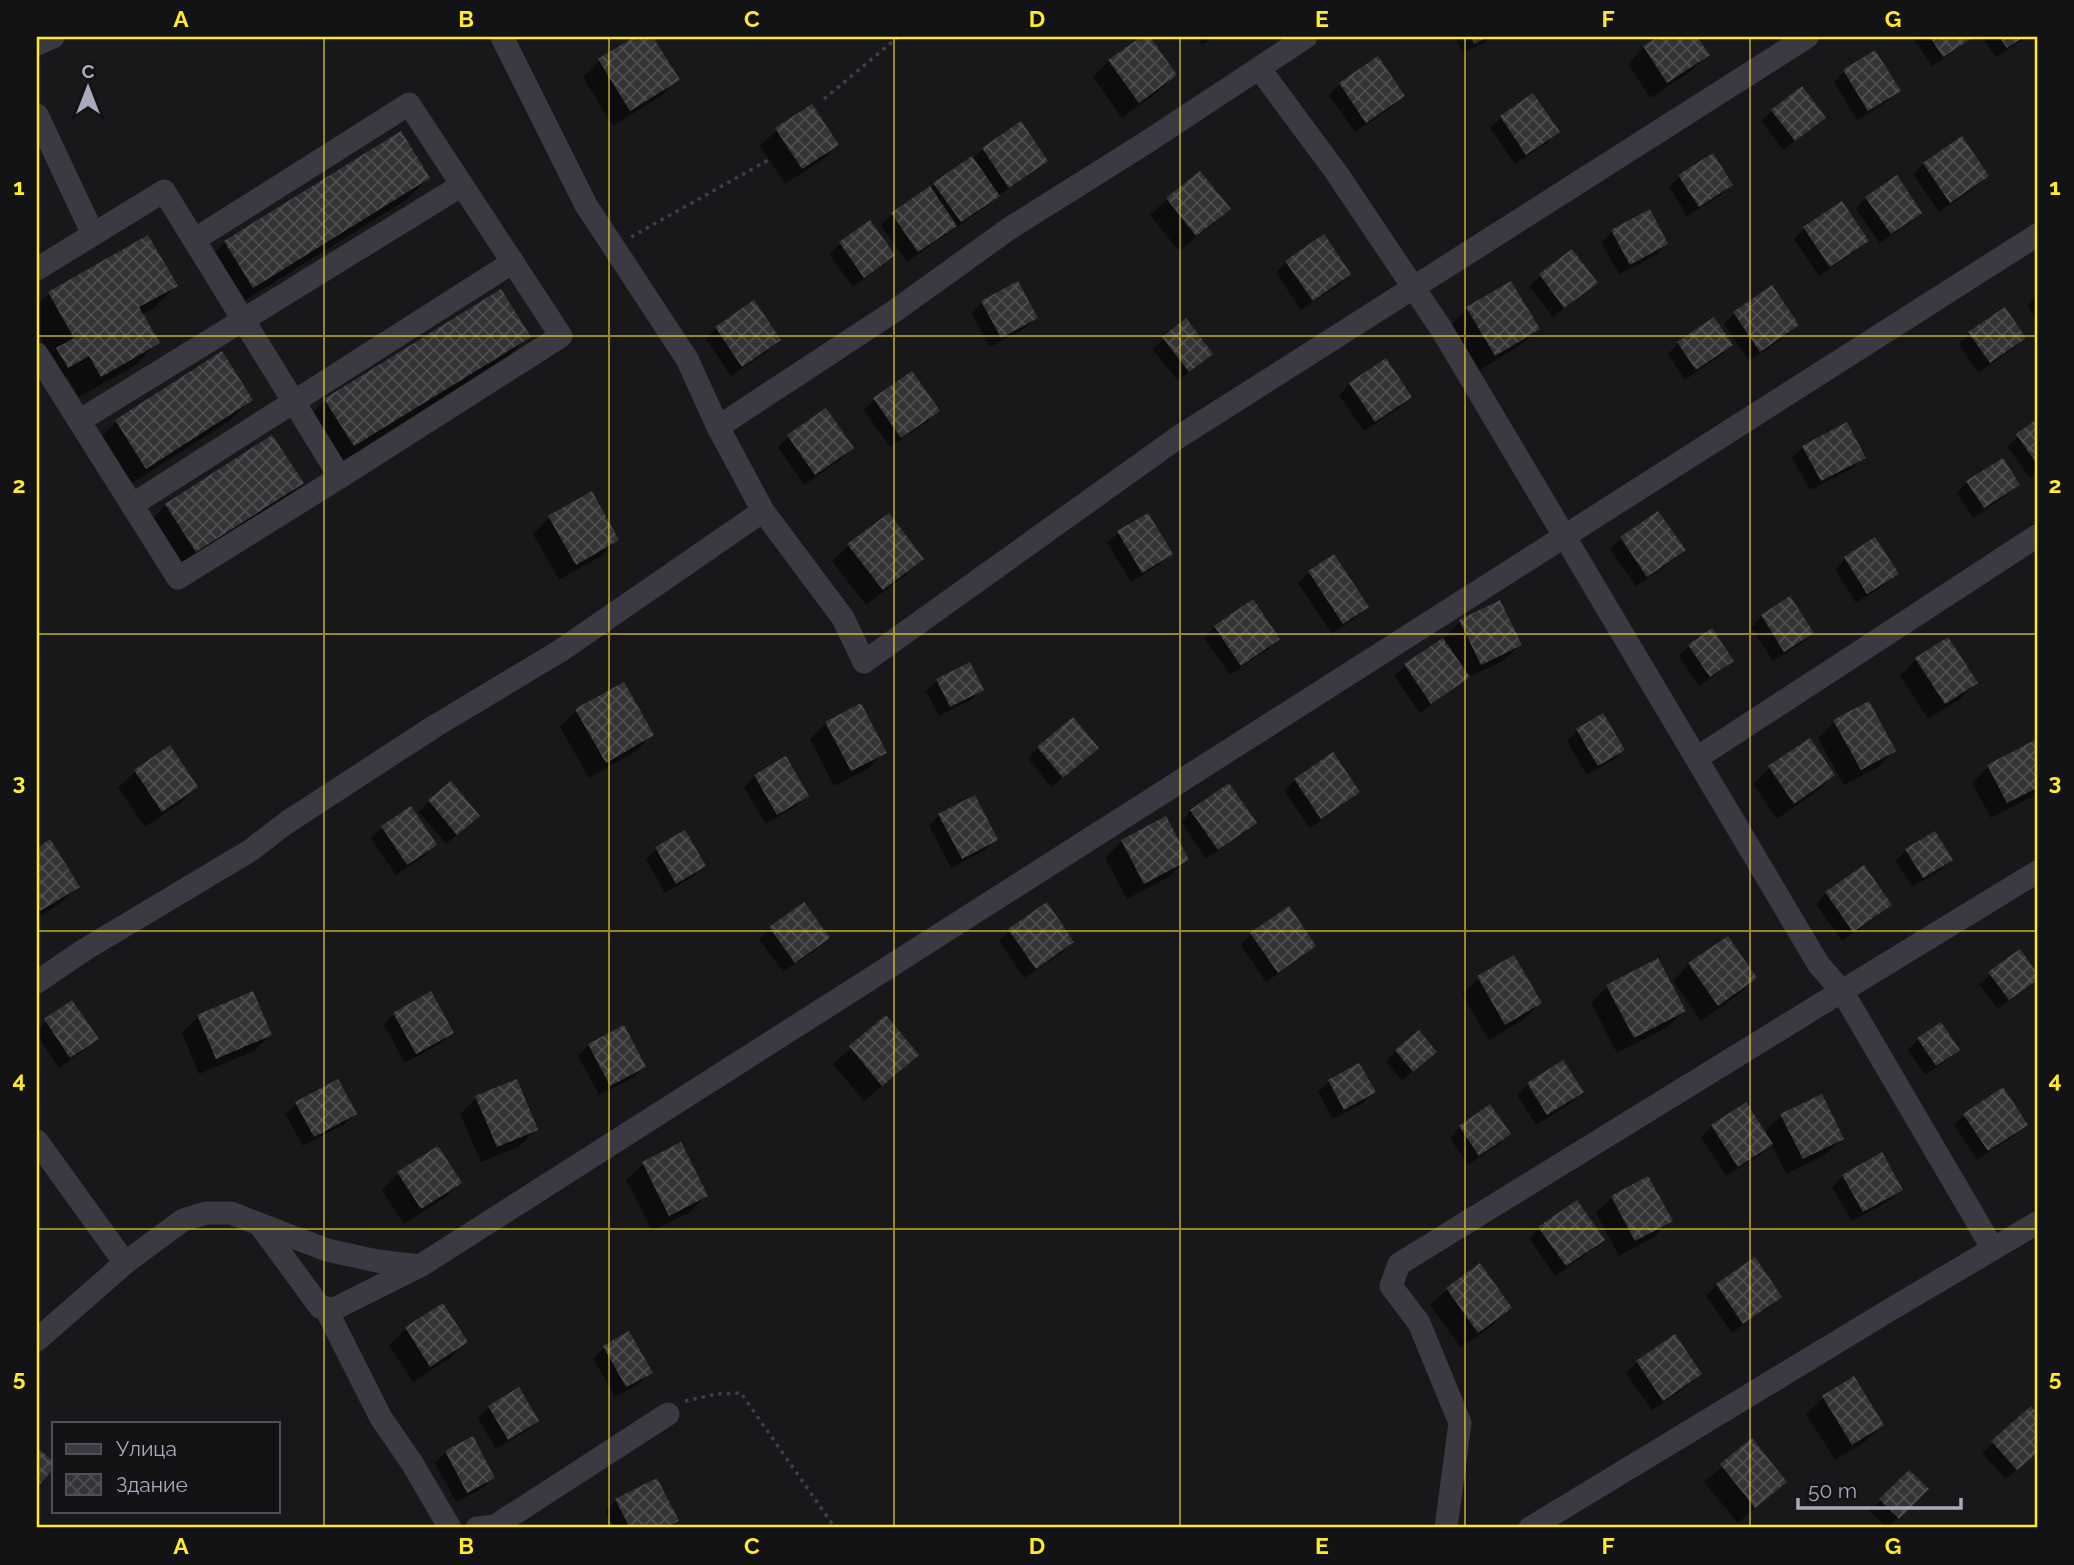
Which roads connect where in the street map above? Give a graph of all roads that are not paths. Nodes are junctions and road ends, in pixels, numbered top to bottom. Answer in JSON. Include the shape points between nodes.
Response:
{"nodes":[{"id":1,"x":52,"y":37,"type":"edge"},
{"id":2,"x":502,"y":37,"type":"edge"},
{"id":3,"x":1306,"y":37,"type":"edge"},
{"id":4,"x":1807,"y":37,"type":"edge"},
{"id":5,"x":37,"y":44,"type":"edge"},
{"id":6,"x":1259,"y":68,"type":"junction"},
{"id":7,"x":37,"y":115,"type":"edge"},
{"id":8,"x":462,"y":185,"type":"junction"},
{"id":9,"x":93,"y":234,"type":"junction"},
{"id":10,"x":2037,"y":235,"type":"edge"},
{"id":11,"x":194,"y":240,"type":"junction"},
{"id":12,"x":513,"y":262,"type":"junction"},
{"id":13,"x":37,"y":268,"type":"edge"},
{"id":14,"x":1414,"y":288,"type":"junction"},
{"id":15,"x":243,"y":319,"type":"junction"},
{"id":16,"x":37,"y":354,"type":"edge"},
{"id":17,"x":294,"y":403,"type":"junction"},
{"id":18,"x":79,"y":421,"type":"junction"},
{"id":19,"x":719,"y":427,"type":"junction"},
{"id":20,"x":340,"y":477,"type":"junction"},
{"id":21,"x":132,"y":505,"type":"junction"},
{"id":22,"x":763,"y":511,"type":"junction"},
{"id":23,"x":1565,"y":535,"type":"junction"},
{"id":24,"x":2037,"y":536,"type":"edge"},
{"id":25,"x":1697,"y":758,"type":"junction"},
{"id":26,"x":2037,"y":872,"type":"edge"},
{"id":27,"x":37,"y":982,"type":"edge"},
{"id":28,"x":1842,"y":991,"type":"junction"},
{"id":29,"x":37,"y":1141,"type":"edge"},
{"id":30,"x":2037,"y":1223,"type":"edge"},
{"id":31,"x":259,"y":1224,"type":"junction"},
{"id":32,"x":1993,"y":1249,"type":"junction"},
{"id":33,"x":125,"y":1263,"type":"junction"},
{"id":34,"x":420,"y":1266,"type":"junction"},
{"id":35,"x":326,"y":1309,"type":"junction"},
{"id":36,"x":37,"y":1340,"type":"edge"},
{"id":37,"x":668,"y":1414,"type":"road end"},
{"id":38,"x":450,"y":1528,"type":"edge"},
{"id":39,"x":477,"y":1528,"type":"edge"},
{"id":40,"x":1446,"y":1528,"type":"edge"},
{"id":41,"x":1530,"y":1528,"type":"edge"}],
"edges":[{"from":1,"to":5,"type":"lane"},
{"from":2,"to":19,"type":"lane","via":[[586,205],[687,359]]},
{"from":3,"to":6,"type":"lane"},
{"from":4,"to":14,"type":"lane"},
{"from":6,"to":14,"type":"lane"},
{"from":6,"to":19,"type":"lane","via":[[1010,228]]},
{"from":7,"to":9,"type":"lane"},
{"from":8,"to":11,"type":"lane","via":[[409,104]]},
{"from":8,"to":12,"type":"lane"},
{"from":8,"to":15,"type":"lane"},
{"from":9,"to":11,"type":"lane","via":[[164,191]]},
{"from":9,"to":13,"type":"lane"},
{"from":10,"to":23,"type":"lane"},
{"from":11,"to":15,"type":"lane"},
{"from":12,"to":17,"type":"lane"},
{"from":12,"to":20,"type":"lane","via":[[561,336]]},
{"from":14,"to":22,"type":"lane","via":[[1177,438],[864,662],[843,618]]},
{"from":14,"to":23,"type":"lane"},
{"from":15,"to":17,"type":"lane"},
{"from":15,"to":18,"type":"lane"},
{"from":16,"to":18,"type":"lane"},
{"from":17,"to":20,"type":"lane"},
{"from":17,"to":21,"type":"lane"},
{"from":18,"to":21,"type":"lane"},
{"from":19,"to":22,"type":"lane"},
{"from":20,"to":21,"type":"lane","via":[[178,578]]},
{"from":22,"to":27,"type":"lane","via":[[560,652],[435,726],[251,850]]},
{"from":23,"to":25,"type":"lane"},
{"from":23,"to":34,"type":"lane"},
{"from":24,"to":25,"type":"lane"},
{"from":25,"to":28,"type":"lane","via":[[1819,965]]},
{"from":26,"to":28,"type":"lane"},
{"from":28,"to":32,"type":"lane"},
{"from":28,"to":40,"type":"lane","via":[[1399,1264],[1391,1286],[1419,1323],[1460,1423]]},
{"from":29,"to":33,"type":"lane"},
{"from":30,"to":32,"type":"lane"},
{"from":31,"to":33,"type":"lane","via":[[232,1213],[206,1213],[183,1220]]},
{"from":31,"to":34,"type":"lane","via":[[327,1250]]},
{"from":31,"to":35,"type":"lane"},
{"from":32,"to":41,"type":"lane"},
{"from":33,"to":36,"type":"lane"},
{"from":34,"to":35,"type":"lane"},
{"from":35,"to":38,"type":"lane","via":[[381,1418]]},
{"from":37,"to":39,"type":"lane","via":[[495,1526]]}]}
